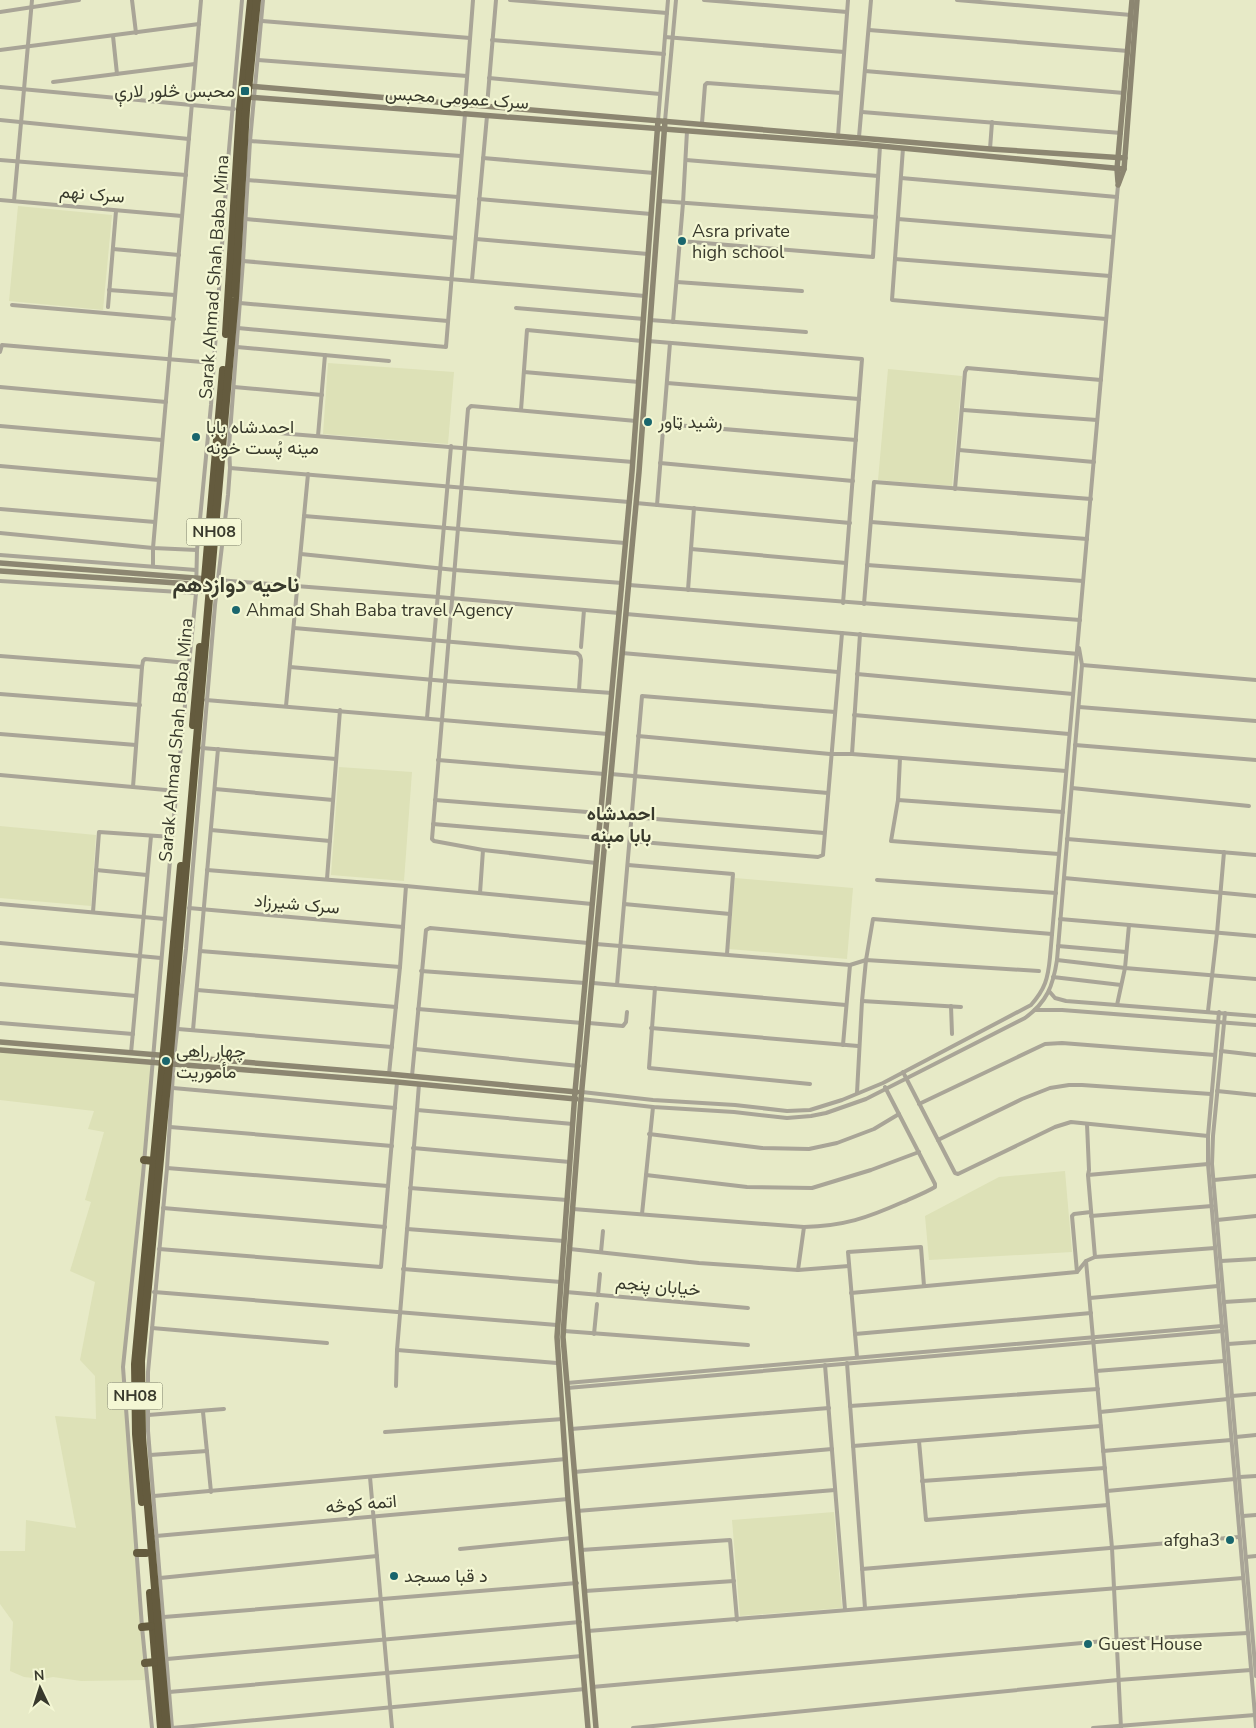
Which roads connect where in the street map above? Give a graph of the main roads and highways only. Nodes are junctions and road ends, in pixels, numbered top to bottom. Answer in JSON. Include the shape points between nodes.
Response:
{"nodes":[{"id":1,"x":251,"y":0,"type":"edge"},
{"id":2,"x":257,"y":0,"type":"edge"},
{"id":3,"x":240,"y":110,"type":"junction"},
{"id":4,"x":210,"y":581,"type":"junction"},
{"id":5,"x":169,"y":1060,"type":"junction"},
{"id":6,"x":144,"y":1160,"type":"road end"},
{"id":7,"x":154,"y":1161,"type":"junction"},
{"id":8,"x":146,"y":1552,"type":"junction"},
{"id":9,"x":137,"y":1553,"type":"road end"},
{"id":10,"x":152,"y":1626,"type":"junction"},
{"id":11,"x":142,"y":1627,"type":"road end"},
{"id":12,"x":155,"y":1662,"type":"junction"},
{"id":13,"x":145,"y":1663,"type":"road end"},
{"id":14,"x":161,"y":1728,"type":"edge"},
{"id":15,"x":167,"y":1728,"type":"edge"}],
"edges":[{"from":1,"to":3,"type":"highway","number":"NH08"},
{"from":2,"to":3,"type":"highway","number":"NH08","via":[[251,98]]},
{"from":3,"to":4,"type":"highway","number":"NH08","via":[[234,298]]},
{"from":4,"to":5,"type":"highway","name":"Sarak Ahmad Shah Baba Mina","number":"NH08"},
{"from":4,"to":5,"type":"highway","number":"NH08","via":[[204,700]]},
{"from":5,"to":7,"type":"highway","number":"NH08"},
{"from":5,"to":15,"type":"highway","number":"NH08","via":[[143,1336],[140,1409]]},
{"from":6,"to":7,"type":"highway"},
{"from":7,"to":8,"type":"highway","number":"NH08","via":[[131,1418]]},
{"from":8,"to":9,"type":"highway"},
{"from":8,"to":10,"type":"highway","number":"NH08"},
{"from":10,"to":11,"type":"highway"},
{"from":10,"to":12,"type":"highway","number":"NH08"},
{"from":12,"to":13,"type":"highway"},
{"from":12,"to":14,"type":"highway","number":"NH08"}]}
